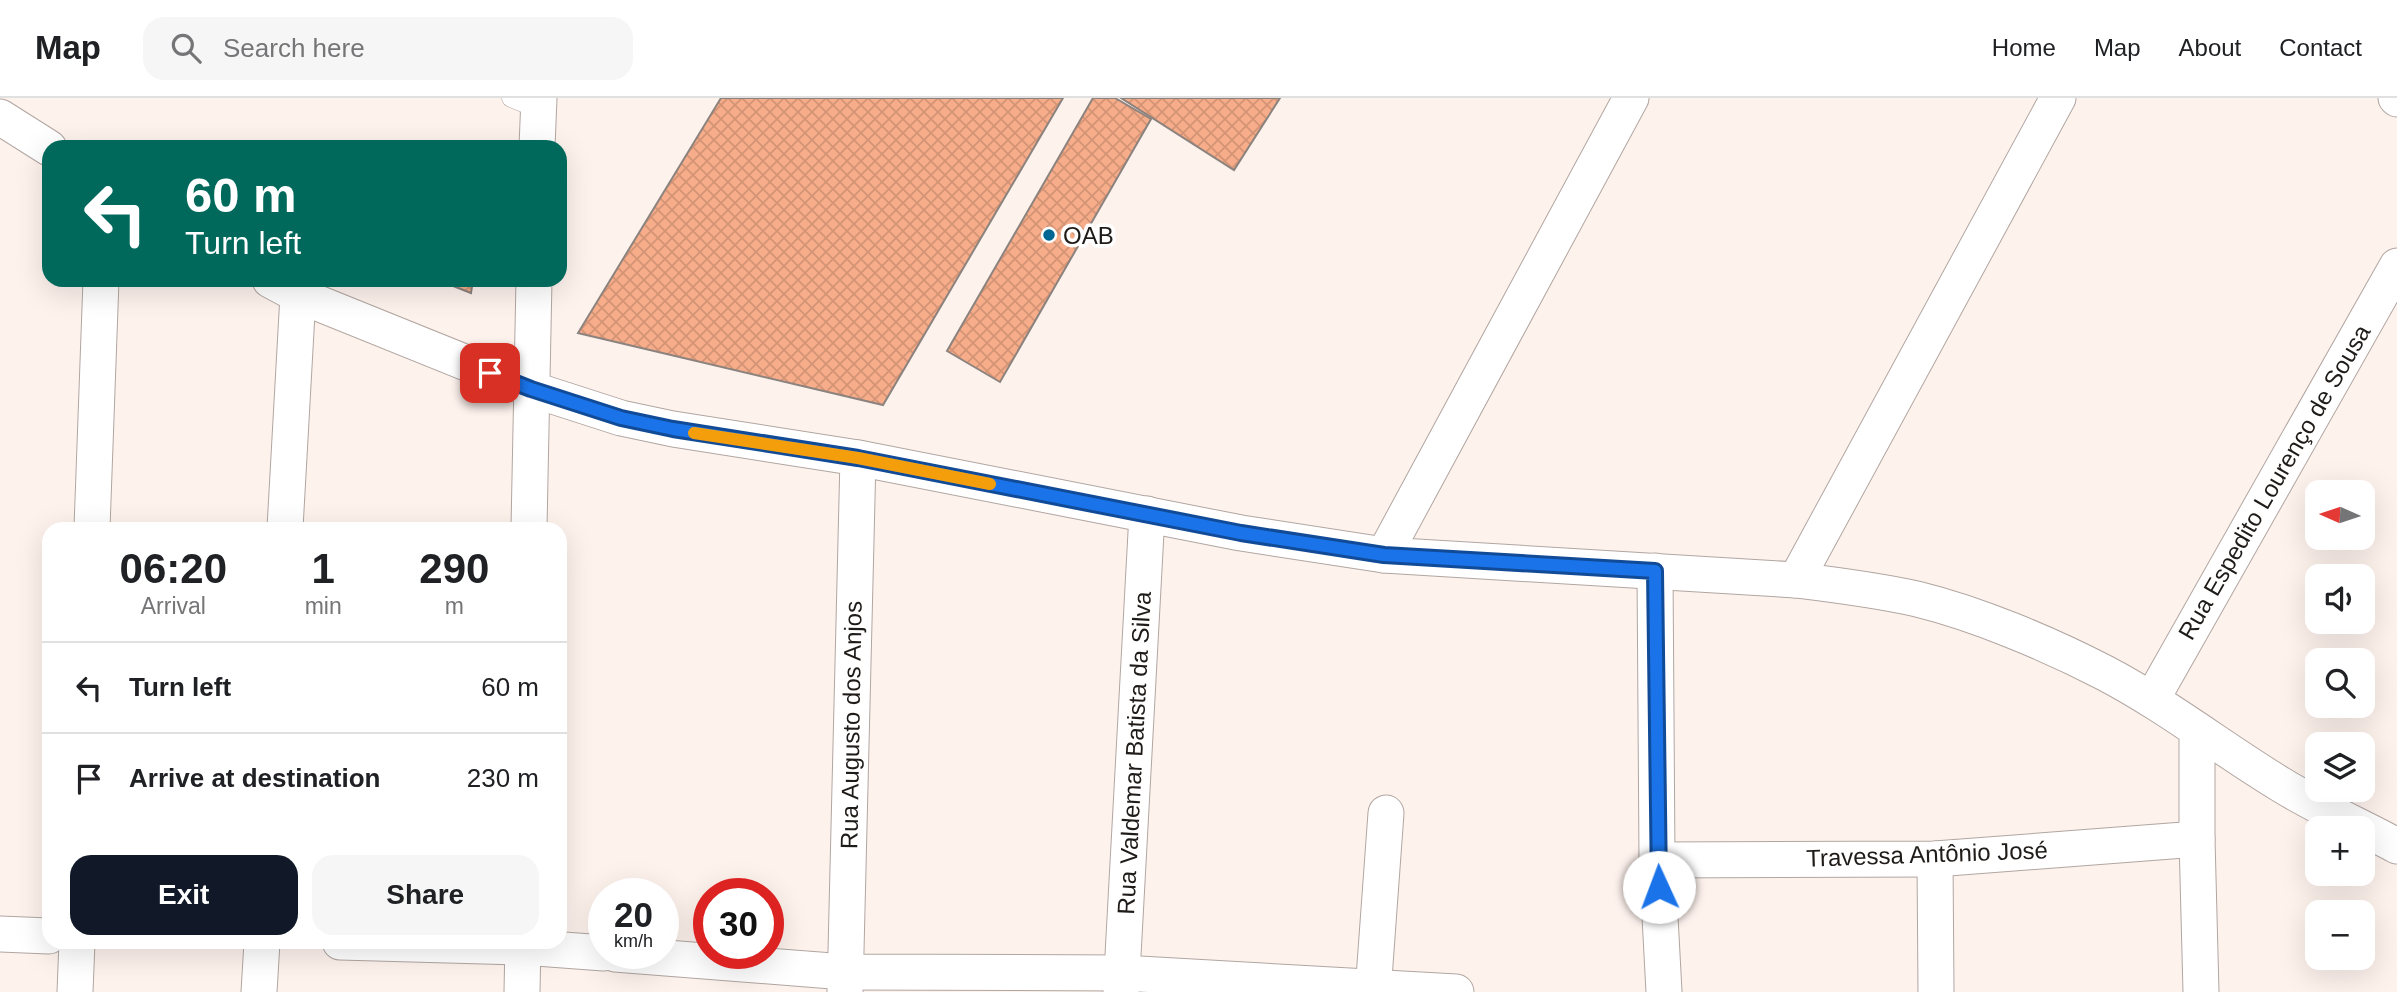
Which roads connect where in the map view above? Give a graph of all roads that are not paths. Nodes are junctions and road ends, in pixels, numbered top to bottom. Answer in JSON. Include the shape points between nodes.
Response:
{"nodes":[{"id":1,"x":1631,"y":98,"type":"edge"},
{"id":2,"x":2058,"y":98,"type":"edge"},
{"id":3,"x":529,"y":102,"type":"edge"},
{"id":4,"x":0,"y":117,"type":"edge"},
{"id":5,"x":536,"y":140,"type":"edge"},
{"id":6,"x":42,"y":144,"type":"edge"},
{"id":7,"x":2397,"y":266,"type":"edge"},
{"id":8,"x":102,"y":287,"type":"edge"},
{"id":9,"x":534,"y":287,"type":"edge"},
{"id":10,"x":284,"y":288,"type":"edge"},
{"id":11,"x":531,"y":389,"type":"junction"},
{"id":12,"x":858,"y":458,"type":"junction"},
{"id":13,"x":1147,"y":514,"type":"junction"},
{"id":14,"x":92,"y":522,"type":"edge"},
{"id":15,"x":285,"y":522,"type":"edge"},
{"id":16,"x":529,"y":522,"type":"edge"},
{"id":17,"x":1384,"y":555,"type":"junction"},
{"id":18,"x":1655,"y":571,"type":"junction"},
{"id":19,"x":1796,"y":580,"type":"junction"},
{"id":20,"x":2152,"y":699,"type":"junction"},
{"id":21,"x":2197,"y":730,"type":"junction"},
{"id":22,"x":1386,"y":813,"type":"dead end"},
{"id":23,"x":2197,"y":839,"type":"junction"},
{"id":24,"x":2397,"y":846,"type":"edge"},
{"id":25,"x":1935,"y":859,"type":"junction"},
{"id":26,"x":1657,"y":860,"type":"junction"},
{"id":27,"x":0,"y":934,"type":"edge"},
{"id":28,"x":42,"y":936,"type":"edge"},
{"id":29,"x":77,"y":949,"type":"edge"},
{"id":30,"x":262,"y":949,"type":"edge"},
{"id":31,"x":523,"y":949,"type":"edge"},
{"id":32,"x":567,"y":949,"type":"edge"},
{"id":33,"x":588,"y":951,"type":"edge"},
{"id":34,"x":679,"y":962,"type":"edge"},
{"id":35,"x":845,"y":982,"type":"edge"},
{"id":36,"x":1122,"y":983,"type":"edge"},
{"id":37,"x":1374,"y":990,"type":"edge"},
{"id":38,"x":75,"y":992,"type":"edge"},
{"id":39,"x":259,"y":992,"type":"edge"},
{"id":40,"x":522,"y":992,"type":"edge"},
{"id":41,"x":1456,"y":992,"type":"edge"},
{"id":42,"x":1664,"y":992,"type":"edge"},
{"id":43,"x":1936,"y":992,"type":"edge"},
{"id":44,"x":2201,"y":992,"type":"edge"}],
"edges":[{"from":1,"to":17,"type":"street"},
{"from":2,"to":19,"type":"street"},
{"from":3,"to":5,"type":"street"},
{"from":4,"to":6,"type":"street"},
{"from":7,"to":20,"type":"street","name":"Rua Espedito Lourenço de Sousa"},
{"from":8,"to":14,"type":"street"},
{"from":9,"to":11,"type":"street"},
{"from":10,"to":11,"type":"street"},
{"from":10,"to":15,"type":"street"},
{"from":11,"to":12,"type":"street","via":[[621,418]]},
{"from":11,"to":16,"type":"street"},
{"from":12,"to":13,"type":"street"},
{"from":12,"to":35,"type":"street","name":"Rua Augusto dos Anjos"},
{"from":13,"to":17,"type":"street"},
{"from":13,"to":36,"type":"street","name":"Rua Valdemar Batista da Silva"},
{"from":17,"to":18,"type":"street"},
{"from":18,"to":19,"type":"street"},
{"from":18,"to":26,"type":"street"},
{"from":19,"to":20,"type":"street","via":[[1918,600],[1979,619],[2104,672]]},
{"from":20,"to":21,"type":"street"},
{"from":21,"to":23,"type":"street"},
{"from":21,"to":24,"type":"street","via":[[2283,786]]},
{"from":22,"to":37,"type":"street"},
{"from":23,"to":25,"type":"street","name":"Travessa Antônio José"},
{"from":23,"to":44,"type":"street"},
{"from":25,"to":26,"type":"street","name":"Travessa Antônio José"},
{"from":25,"to":43,"type":"street"},
{"from":26,"to":42,"type":"street"},
{"from":27,"to":28,"type":"street"},
{"from":29,"to":38,"type":"street"},
{"from":30,"to":39,"type":"street"},
{"from":31,"to":40,"type":"street"},
{"from":32,"to":33,"type":"street"},
{"from":34,"to":35,"type":"street"},
{"from":35,"to":36,"type":"street"},
{"from":36,"to":37,"type":"street"},
{"from":37,"to":41,"type":"street"}]}
